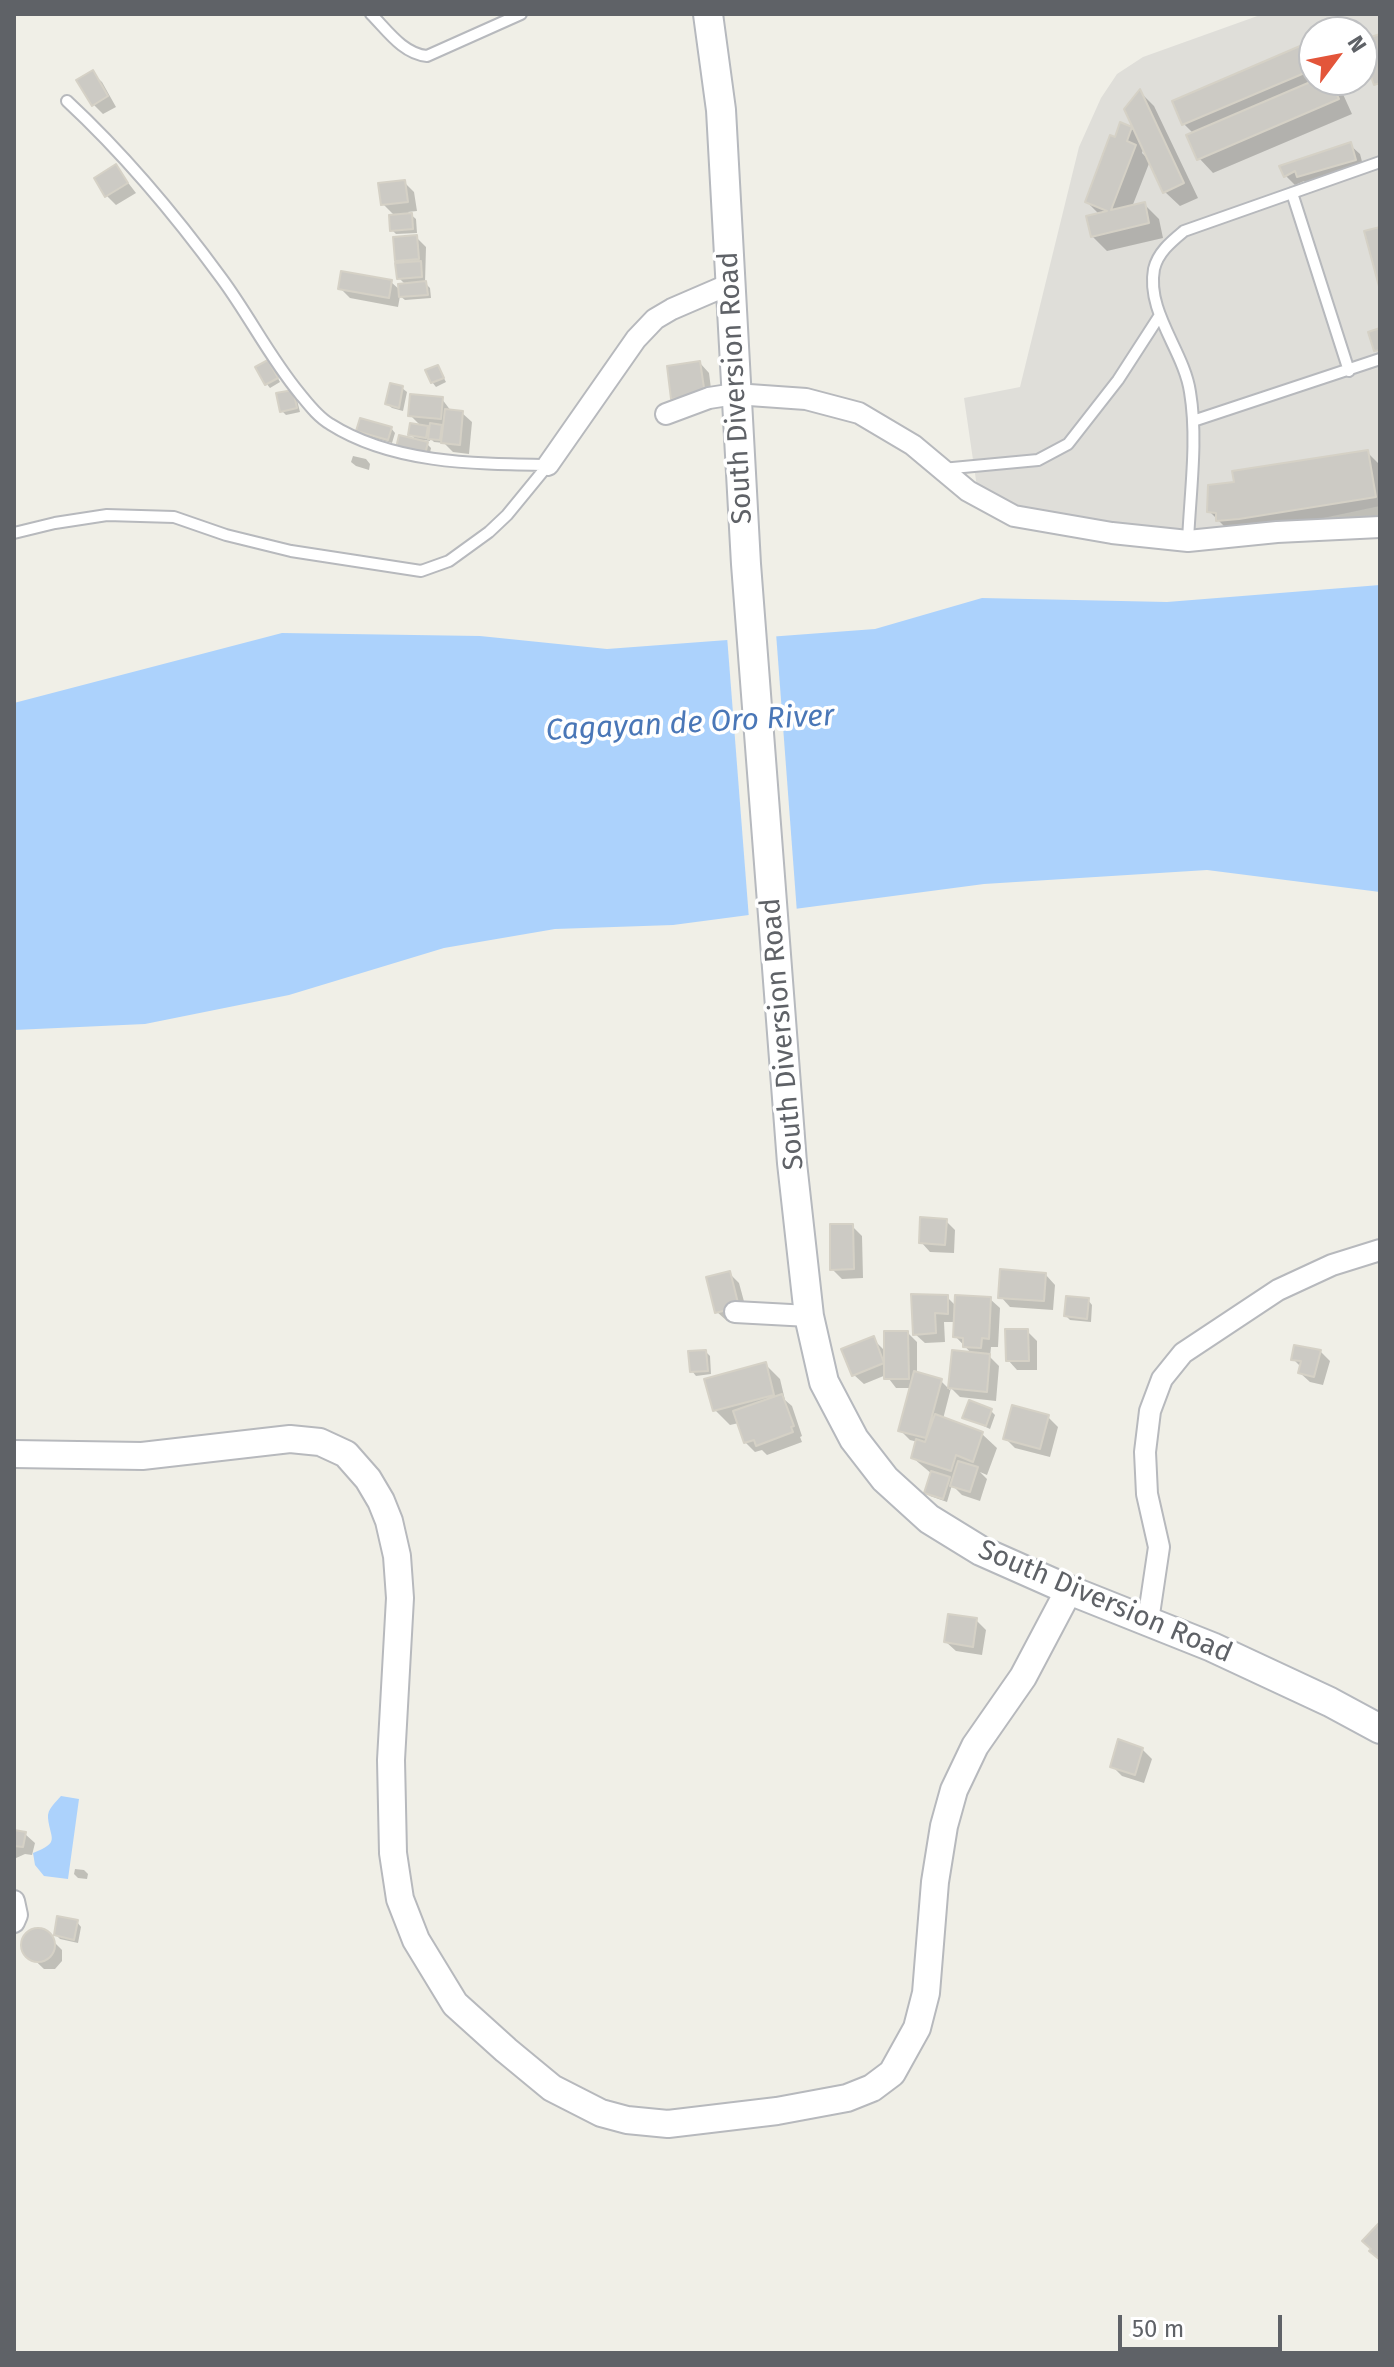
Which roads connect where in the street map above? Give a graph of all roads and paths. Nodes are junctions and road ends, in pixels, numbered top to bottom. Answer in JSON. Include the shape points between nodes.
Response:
{"nodes":[{"id":1,"x":371,"y":14,"type":"edge"},
{"id":2,"x":521,"y":14,"type":"edge"},
{"id":3,"x":708,"y":14,"type":"edge"},
{"id":4,"x":67,"y":101,"type":"dead end"},
{"id":5,"x":1380,"y":162,"type":"edge"},
{"id":6,"x":1292,"y":193,"type":"junction"},
{"id":7,"x":730,"y":284,"type":"junction"},
{"id":8,"x":1160,"y":315,"type":"junction"},
{"id":9,"x":1380,"y":359,"type":"edge"},
{"id":10,"x":1349,"y":371,"type":"junction"},
{"id":11,"x":735,"y":394,"type":"junction"},
{"id":12,"x":666,"y":414,"type":"dead end"},
{"id":13,"x":1193,"y":421,"type":"junction"},
{"id":14,"x":548,"y":465,"type":"junction"},
{"id":15,"x":940,"y":469,"type":"junction"},
{"id":16,"x":1380,"y":527,"type":"edge"},
{"id":17,"x":14,"y":533,"type":"edge"},
{"id":18,"x":1188,"y":541,"type":"junction"},
{"id":19,"x":1380,"y":1250,"type":"edge"},
{"id":20,"x":735,"y":1312,"type":"dead end"},
{"id":21,"x":809,"y":1316,"type":"junction"},
{"id":22,"x":14,"y":1454,"type":"edge"},
{"id":23,"x":1069,"y":1590,"type":"junction"},
{"id":24,"x":1148,"y":1621,"type":"junction"},
{"id":25,"x":1380,"y":1729,"type":"edge"},
{"id":26,"x":14,"y":1901,"type":"edge"},
{"id":27,"x":14,"y":1922,"type":"edge"}],
"edges":[{"from":1,"to":2,"type":"lane","via":[[407,50],[427,56]]},
{"from":3,"to":7,"type":"main road","name":"South Diversion Road","via":[[721,110]]},
{"from":4,"to":14,"type":"lane","via":[[168,211],[222,279],[285,376],[329,423],[420,458]]},
{"from":5,"to":6,"type":"lane"},
{"from":6,"to":8,"type":"lane","via":[[1184,231],[1166,246],[1154,267]]},
{"from":6,"to":10,"type":"lane"},
{"from":7,"to":11,"type":"main road","name":"South Diversion Road"},
{"from":7,"to":14,"type":"street","via":[[655,319]]},
{"from":8,"to":13,"type":"lane","via":[[1186,371]]},
{"from":8,"to":15,"type":"lane","via":[[1068,444],[1038,460]]},
{"from":9,"to":10,"type":"lane"},
{"from":10,"to":13,"type":"lane"},
{"from":11,"to":12,"type":"street"},
{"from":11,"to":15,"type":"street","via":[[806,399],[859,413],[913,445]]},
{"from":11,"to":21,"type":"main road","name":"South Diversion Road","via":[[792,1163]]},
{"from":13,"to":18,"type":"lane"},
{"from":14,"to":17,"type":"lane","via":[[489,532],[449,561],[421,571],[291,551],[174,517],[107,515]]},
{"from":15,"to":18,"type":"street","via":[[1014,516]]},
{"from":16,"to":18,"type":"street"},
{"from":19,"to":24,"type":"street","via":[[1278,1290],[1183,1353],[1162,1379],[1150,1411],[1145,1452],[1147,1494],[1159,1547]]},
{"from":20,"to":21,"type":"street"},
{"from":21,"to":23,"type":"main road","name":"South Diversion Road","via":[[824,1382],[854,1439],[885,1479],[929,1519],[981,1551]]},
{"from":22,"to":23,"type":"street","via":[[142,1456],[290,1439],[320,1442],[346,1454],[381,1501],[397,1556],[393,1853],[400,1899],[416,1940],[455,2004],[506,2050],[552,2088],[627,2120],[668,2124],[791,2109],[847,2098],[892,2073],[917,2028],[926,1993],[935,1882],[954,1790]]},
{"from":23,"to":24,"type":"main road","name":"South Diversion Road"},
{"from":24,"to":25,"type":"main road","name":"South Diversion Road"},
{"from":26,"to":27,"type":"street"}]}
